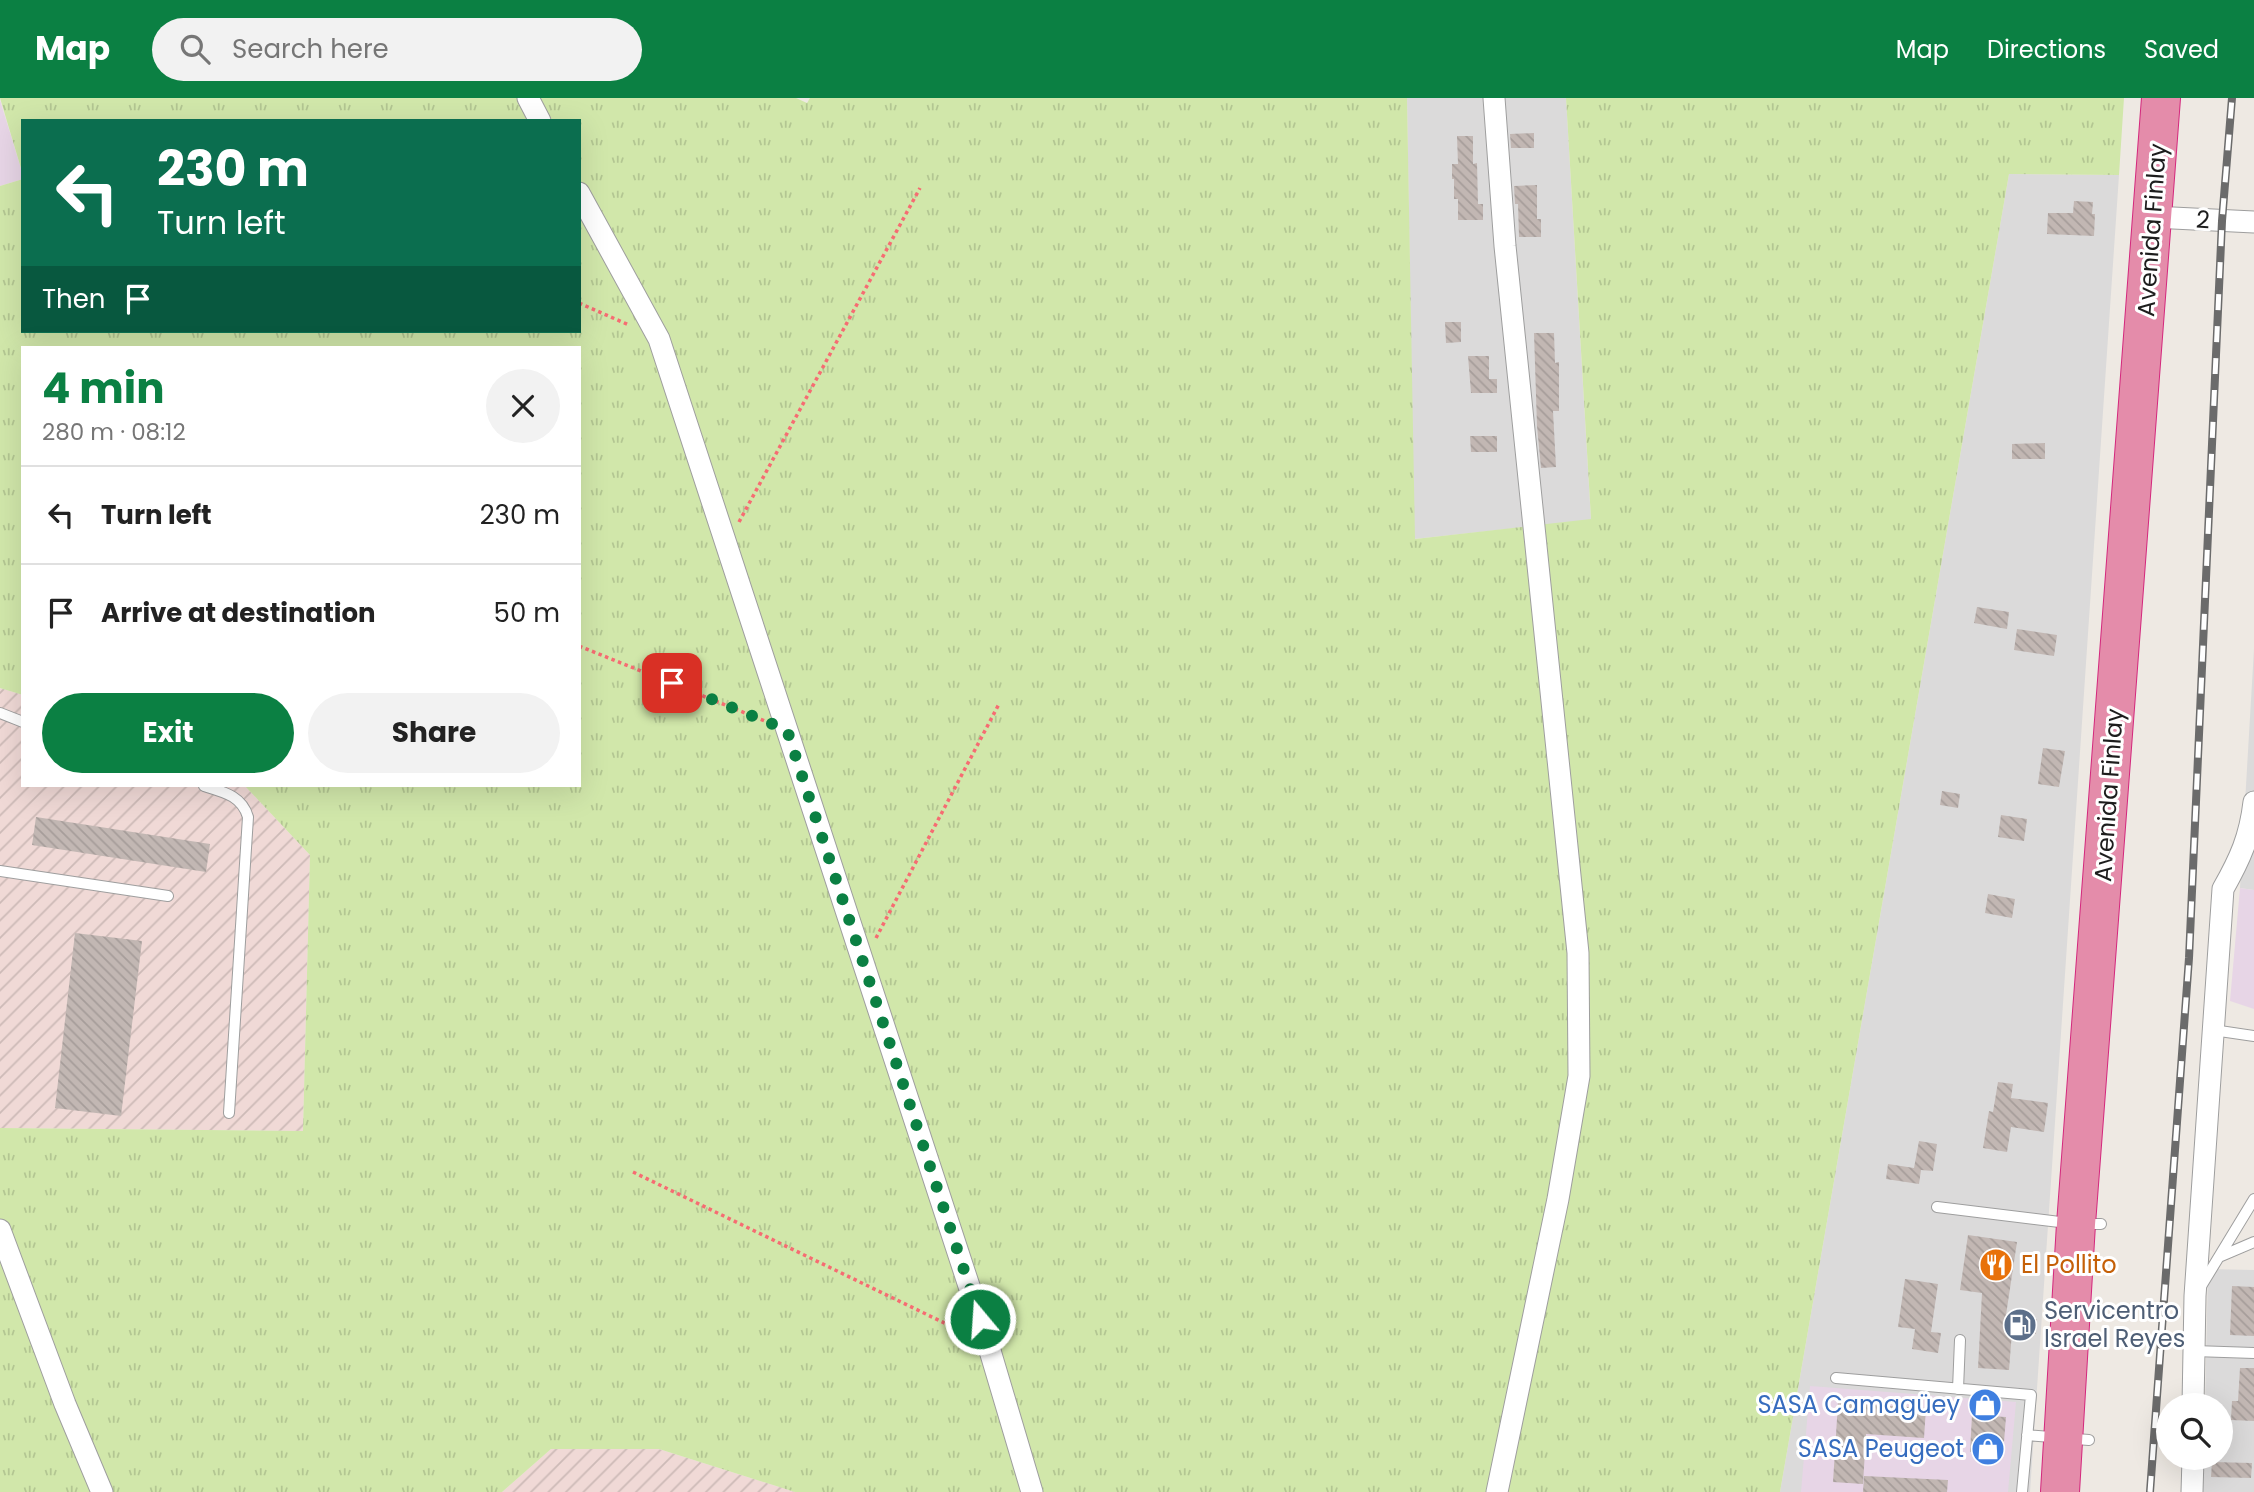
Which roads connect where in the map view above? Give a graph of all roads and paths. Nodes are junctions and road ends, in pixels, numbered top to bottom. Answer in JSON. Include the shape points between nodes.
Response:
{"nodes":[{"id":1,"x":527,"y":98,"type":"edge"},
{"id":2,"x":1494,"y":98,"type":"edge"},
{"id":3,"x":2161,"y":98,"type":"edge"},
{"id":4,"x":2182,"y":98,"type":"edge"},
{"id":5,"x":539,"y":119,"type":"edge"},
{"id":6,"x":920,"y":188,"type":"dead end"},
{"id":7,"x":581,"y":196,"type":"edge"},
{"id":8,"x":2163,"y":217,"type":"junction"},
{"id":9,"x":2254,"y":222,"type":"edge"},
{"id":10,"x":581,"y":304,"type":"edge"},
{"id":11,"x":659,"y":338,"type":"junction"},
{"id":12,"x":727,"y":545,"type":"junction"},
{"id":13,"x":581,"y":647,"type":"edge"},
{"id":14,"x":999,"y":704,"type":"dead end"},
{"id":15,"x":0,"y":713,"type":"edge"},
{"id":16,"x":21,"y":721,"type":"edge"},
{"id":17,"x":787,"y":730,"type":"junction"},
{"id":18,"x":207,"y":787,"type":"edge"},
{"id":19,"x":2254,"y":802,"type":"edge"},
{"id":20,"x":2248,"y":856,"type":"edge"},
{"id":21,"x":0,"y":871,"type":"edge"},
{"id":22,"x":168,"y":896,"type":"dead end"},
{"id":23,"x":863,"y":962,"type":"junction"},
{"id":24,"x":2213,"y":1030,"type":"junction"},
{"id":25,"x":2254,"y":1036,"type":"edge"},
{"id":26,"x":229,"y":1113,"type":"dead end"},
{"id":27,"x":633,"y":1172,"type":"dead end"},
{"id":28,"x":2254,"y":1199,"type":"edge"},
{"id":29,"x":1937,"y":1207,"type":"dead end"},
{"id":30,"x":2089,"y":1224,"type":"junction"},
{"id":31,"x":0,"y":1230,"type":"edge"},
{"id":32,"x":2254,"y":1242,"type":"edge"},
{"id":33,"x":2219,"y":1256,"type":"junction"},
{"id":34,"x":2195,"y":1296,"type":"junction"},
{"id":35,"x":1960,"y":1340,"type":"dead end"},
{"id":36,"x":988,"y":1345,"type":"junction"},
{"id":37,"x":2194,"y":1351,"type":"junction"},
{"id":38,"x":2254,"y":1353,"type":"edge"},
{"id":39,"x":1836,"y":1378,"type":"dead end"},
{"id":40,"x":1958,"y":1389,"type":"junction"},
{"id":41,"x":2193,"y":1393,"type":"edge"},
{"id":42,"x":2060,"y":1438,"type":"junction"},
{"id":43,"x":2193,"y":1470,"type":"edge"},
{"id":44,"x":102,"y":1492,"type":"edge"},
{"id":45,"x":1032,"y":1492,"type":"edge"},
{"id":46,"x":1497,"y":1492,"type":"edge"},
{"id":47,"x":2022,"y":1492,"type":"edge"},
{"id":48,"x":2060,"y":1492,"type":"edge"},
{"id":49,"x":2086,"y":1492,"type":"edge"},
{"id":50,"x":2192,"y":1492,"type":"edge"}],
"edges":[{"from":1,"to":5,"type":"street"},
{"from":2,"to":46,"type":"street","via":[[1504,246],[1578,967],[1578,1076],[1558,1199]]},
{"from":3,"to":8,"type":"highway","name":"Avenida Finlay"},
{"from":4,"to":8,"type":"highway","name":"Avenida Finlay"},
{"from":6,"to":12,"type":"path"},
{"from":7,"to":11,"type":"street"},
{"from":8,"to":9,"type":"street","name":"2"},
{"from":8,"to":30,"type":"highway","name":"Avenida Finlay"},
{"from":10,"to":11,"type":"path"},
{"from":11,"to":12,"type":"street"},
{"from":12,"to":17,"type":"street"},
{"from":13,"to":17,"type":"path"},
{"from":14,"to":23,"type":"path"},
{"from":15,"to":16,"type":"lane"},
{"from":17,"to":23,"type":"street"},
{"from":18,"to":26,"type":"lane","via":[[237,798],[248,817]]},
{"from":19,"to":20,"type":"street"},
{"from":20,"to":24,"type":"street","via":[[2223,889]]},
{"from":21,"to":22,"type":"lane"},
{"from":23,"to":36,"type":"street"},
{"from":24,"to":25,"type":"lane"},
{"from":24,"to":34,"type":"street"},
{"from":27,"to":36,"type":"path"},
{"from":28,"to":33,"type":"lane"},
{"from":29,"to":30,"type":"lane"},
{"from":30,"to":42,"type":"highway","name":"Avenida Finlay"},
{"from":31,"to":44,"type":"street"},
{"from":32,"to":33,"type":"lane"},
{"from":33,"to":34,"type":"lane"},
{"from":34,"to":37,"type":"street"},
{"from":35,"to":40,"type":"lane"},
{"from":36,"to":45,"type":"street"},
{"from":37,"to":38,"type":"lane"},
{"from":37,"to":41,"type":"street"},
{"from":39,"to":40,"type":"lane"},
{"from":40,"to":42,"type":"lane","via":[[2031,1395]]},
{"from":42,"to":47,"type":"lane"},
{"from":42,"to":48,"type":"highway","name":"Avenida Finlay"},
{"from":42,"to":49,"type":"highway","name":"Avenida Finlay"},
{"from":43,"to":50,"type":"street"}]}
